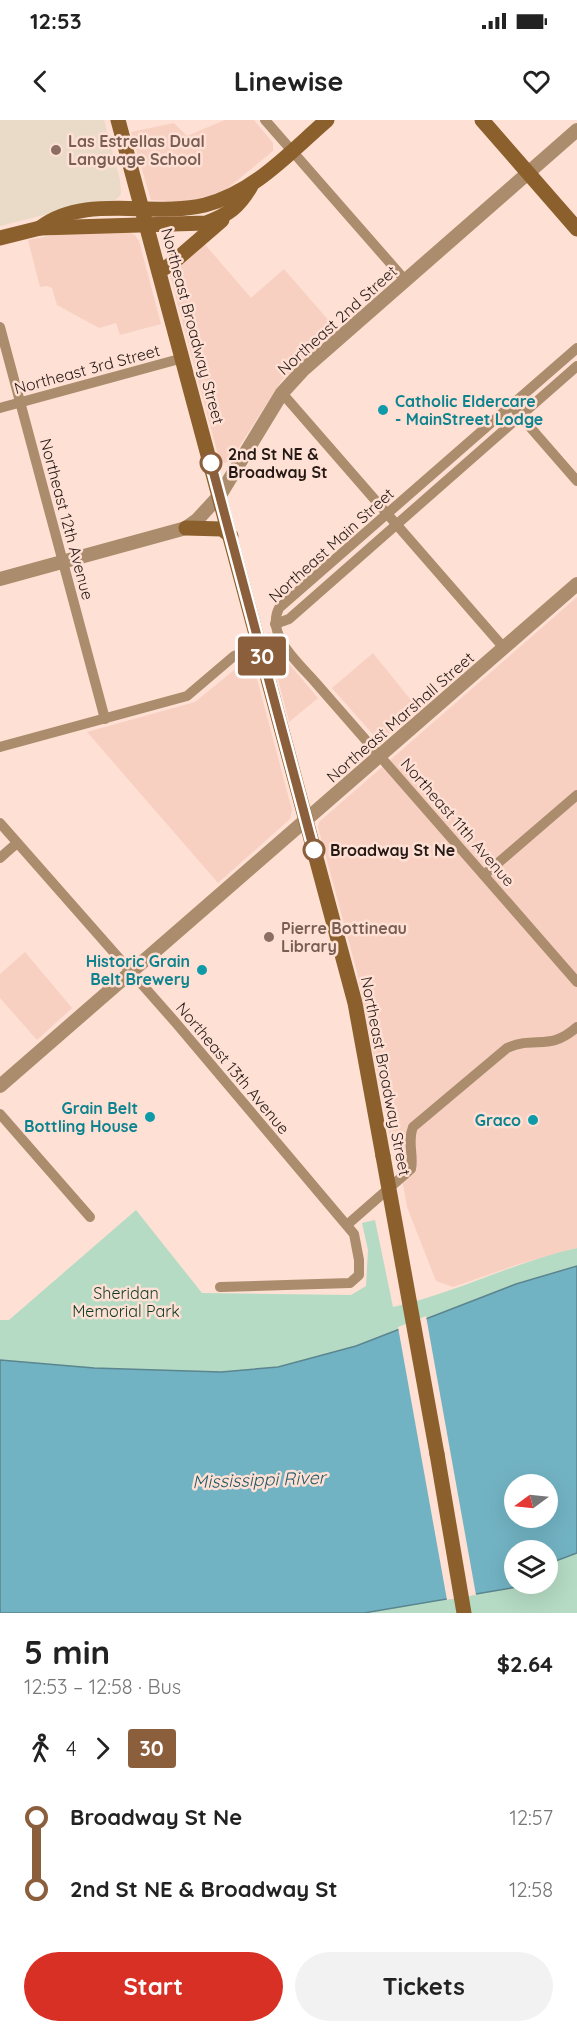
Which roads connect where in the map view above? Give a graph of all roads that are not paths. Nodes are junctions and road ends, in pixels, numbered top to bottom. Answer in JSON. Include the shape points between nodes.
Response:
{"nodes":[{"id":1,"x":118,"y":120,"type":"edge"},
{"id":2,"x":265,"y":120,"type":"edge"},
{"id":3,"x":327,"y":120,"type":"edge"},
{"id":4,"x":482,"y":120,"type":"edge"},
{"id":5,"x":577,"y":130,"type":"edge"},
{"id":6,"x":292,"y":151,"type":"junction"},
{"id":7,"x":528,"y":173,"type":"junction"},
{"id":8,"x":251,"y":186,"type":"junction"},
{"id":9,"x":143,"y":209,"type":"junction"},
{"id":10,"x":228,"y":214,"type":"junction"},
{"id":11,"x":147,"y":225,"type":"junction"},
{"id":12,"x":40,"y":228,"type":"junction"},
{"id":13,"x":577,"y":229,"type":"edge"},
{"id":14,"x":0,"y":238,"type":"edge"},
{"id":15,"x":159,"y":271,"type":"junction"},
{"id":16,"x":405,"y":280,"type":"junction"},
{"id":17,"x":0,"y":327,"type":"edge"},
{"id":18,"x":577,"y":348,"type":"edge"},
{"id":19,"x":183,"y":358,"type":"junction"},
{"id":20,"x":577,"y":366,"type":"edge"},
{"id":21,"x":282,"y":393,"type":"junction"},
{"id":22,"x":20,"y":403,"type":"junction"},
{"id":23,"x":512,"y":406,"type":"junction"},
{"id":24,"x":0,"y":408,"type":"edge"},
{"id":25,"x":521,"y":416,"type":"junction"},
{"id":26,"x":577,"y":481,"type":"edge"},
{"id":27,"x":220,"y":495,"type":"junction"},
{"id":28,"x":388,"y":514,"type":"junction"},
{"id":29,"x":397,"y":524,"type":"junction"},
{"id":30,"x":186,"y":528,"type":"junction"},
{"id":31,"x":231,"y":537,"type":"junction"},
{"id":32,"x":63,"y":562,"type":"junction"},
{"id":33,"x":0,"y":579,"type":"edge"},
{"id":34,"x":577,"y":584,"type":"edge"},
{"id":35,"x":275,"y":624,"type":"junction"},
{"id":36,"x":260,"y":647,"type":"junction"},
{"id":37,"x":504,"y":648,"type":"junction"},
{"id":38,"x":105,"y":719,"type":"junction"},
{"id":39,"x":0,"y":747,"type":"edge"},
{"id":40,"x":380,"y":756,"type":"junction"},
{"id":41,"x":577,"y":795,"type":"edge"},
{"id":42,"x":306,"y":821,"type":"junction"},
{"id":43,"x":0,"y":823,"type":"edge"},
{"id":44,"x":18,"y":843,"type":"junction"},
{"id":45,"x":0,"y":858,"type":"edge"},
{"id":46,"x":484,"y":875,"type":"junction"},
{"id":47,"x":131,"y":972,"type":"junction"},
{"id":48,"x":577,"y":982,"type":"edge"},
{"id":49,"x":577,"y":1027,"type":"edge"},
{"id":50,"x":0,"y":1086,"type":"edge"},
{"id":51,"x":0,"y":1114,"type":"edge"},
{"id":52,"x":90,"y":1217,"type":"dead end"},
{"id":53,"x":348,"y":1224,"type":"junction"},
{"id":54,"x":220,"y":1287,"type":"dead end"},
{"id":55,"x":464,"y":1613,"type":"edge"}],
"edges":[{"from":1,"to":9,"type":"main road","name":"Northeast Broadway Street"},
{"from":2,"to":6,"type":"street"},
{"from":3,"to":6,"type":"main road"},
{"from":4,"to":7,"type":"main road"},
{"from":5,"to":7,"type":"street","name":"Northeast 2nd Street"},
{"from":6,"to":8,"type":"main road"},
{"from":6,"to":16,"type":"street"},
{"from":7,"to":13,"type":"main road"},
{"from":7,"to":16,"type":"street","name":"Northeast 2nd Street"},
{"from":8,"to":9,"type":"main road","via":[[194,207]]},
{"from":8,"to":10,"type":"main road","via":[[241,203]]},
{"from":9,"to":11,"type":"main road","name":"Northeast Broadway Street"},
{"from":9,"to":12,"type":"main road","via":[[78,212],[54,217]]},
{"from":10,"to":11,"type":"main road","via":[[206,223]]},
{"from":10,"to":15,"type":"main road"},
{"from":11,"to":12,"type":"main road"},
{"from":11,"to":15,"type":"main road","name":"Northeast Broadway Street"},
{"from":12,"to":14,"type":"main road"},
{"from":15,"to":19,"type":"main road","name":"Northeast Broadway Street"},
{"from":16,"to":21,"type":"street","name":"Northeast 2nd Street"},
{"from":17,"to":22,"type":"street","name":"Northeast 12th Avenue"},
{"from":18,"to":23,"type":"street","name":"Northeast Main Street"},
{"from":19,"to":22,"type":"street","name":"Northeast 3rd Street"},
{"from":19,"to":27,"type":"main road","name":"Northeast Broadway Street"},
{"from":20,"to":25,"type":"street","name":"Northeast Main Street"},
{"from":21,"to":27,"type":"street","name":"Northeast 2nd Street"},
{"from":21,"to":28,"type":"street"},
{"from":22,"to":24,"type":"street","name":"Northeast 3rd Street"},
{"from":22,"to":32,"type":"street","name":"Northeast 12th Avenue"},
{"from":23,"to":25,"type":"street"},
{"from":23,"to":28,"type":"street","name":"Northeast Main Street"},
{"from":25,"to":26,"type":"street"},
{"from":25,"to":29,"type":"street","name":"Northeast Main Street"},
{"from":27,"to":30,"type":"street","name":"Northeast 2nd Street"},
{"from":27,"to":31,"type":"main road","name":"Northeast Broadway Street"},
{"from":28,"to":29,"type":"street"},
{"from":28,"to":35,"type":"street","name":"Northeast Main Street","via":[[279,608]]},
{"from":29,"to":35,"type":"street","name":"Northeast Main Street","via":[[289,619]]},
{"from":29,"to":37,"type":"street"},
{"from":30,"to":31,"type":"main road","via":[[222,529]]},
{"from":30,"to":32,"type":"street","name":"Northeast 2nd Street"},
{"from":31,"to":36,"type":"main road","name":"Northeast Broadway Street"},
{"from":32,"to":33,"type":"street","name":"Northeast 2nd Street"},
{"from":32,"to":38,"type":"street","name":"Northeast 12th Avenue"},
{"from":34,"to":37,"type":"street","name":"Northeast Marshall Street"},
{"from":35,"to":40,"type":"street","name":"Northeast 11th Avenue","via":[[285,646]]},
{"from":36,"to":38,"type":"street","via":[[234,656],[188,696]]},
{"from":36,"to":42,"type":"main road","name":"Northeast Broadway Street"},
{"from":37,"to":40,"type":"street","name":"Northeast Marshall Street"},
{"from":38,"to":39,"type":"street"},
{"from":40,"to":42,"type":"street","name":"Northeast Marshall Street"},
{"from":40,"to":46,"type":"street","name":"Northeast 11th Avenue"},
{"from":41,"to":46,"type":"street"},
{"from":42,"to":47,"type":"street","name":"Northeast Marshall Street"},
{"from":42,"to":55,"type":"main road","name":"Northeast Broadway Street","bridge":true,"via":[[355,1003]]},
{"from":43,"to":44,"type":"street","name":"Northeast 13th Avenue"},
{"from":44,"to":45,"type":"street"},
{"from":44,"to":47,"type":"street","name":"Northeast 13th Avenue"},
{"from":46,"to":48,"type":"street","name":"Northeast 11th Avenue"},
{"from":47,"to":50,"type":"street","name":"Northeast Marshall Street"},
{"from":47,"to":53,"type":"street","name":"Northeast 13th Avenue"},
{"from":49,"to":53,"type":"street","via":[[563,1040],[507,1048],[413,1127],[411,1169]]},
{"from":51,"to":52,"type":"street"},
{"from":53,"to":54,"type":"street","via":[[359,1260],[359,1275],[350,1283]]}]}
